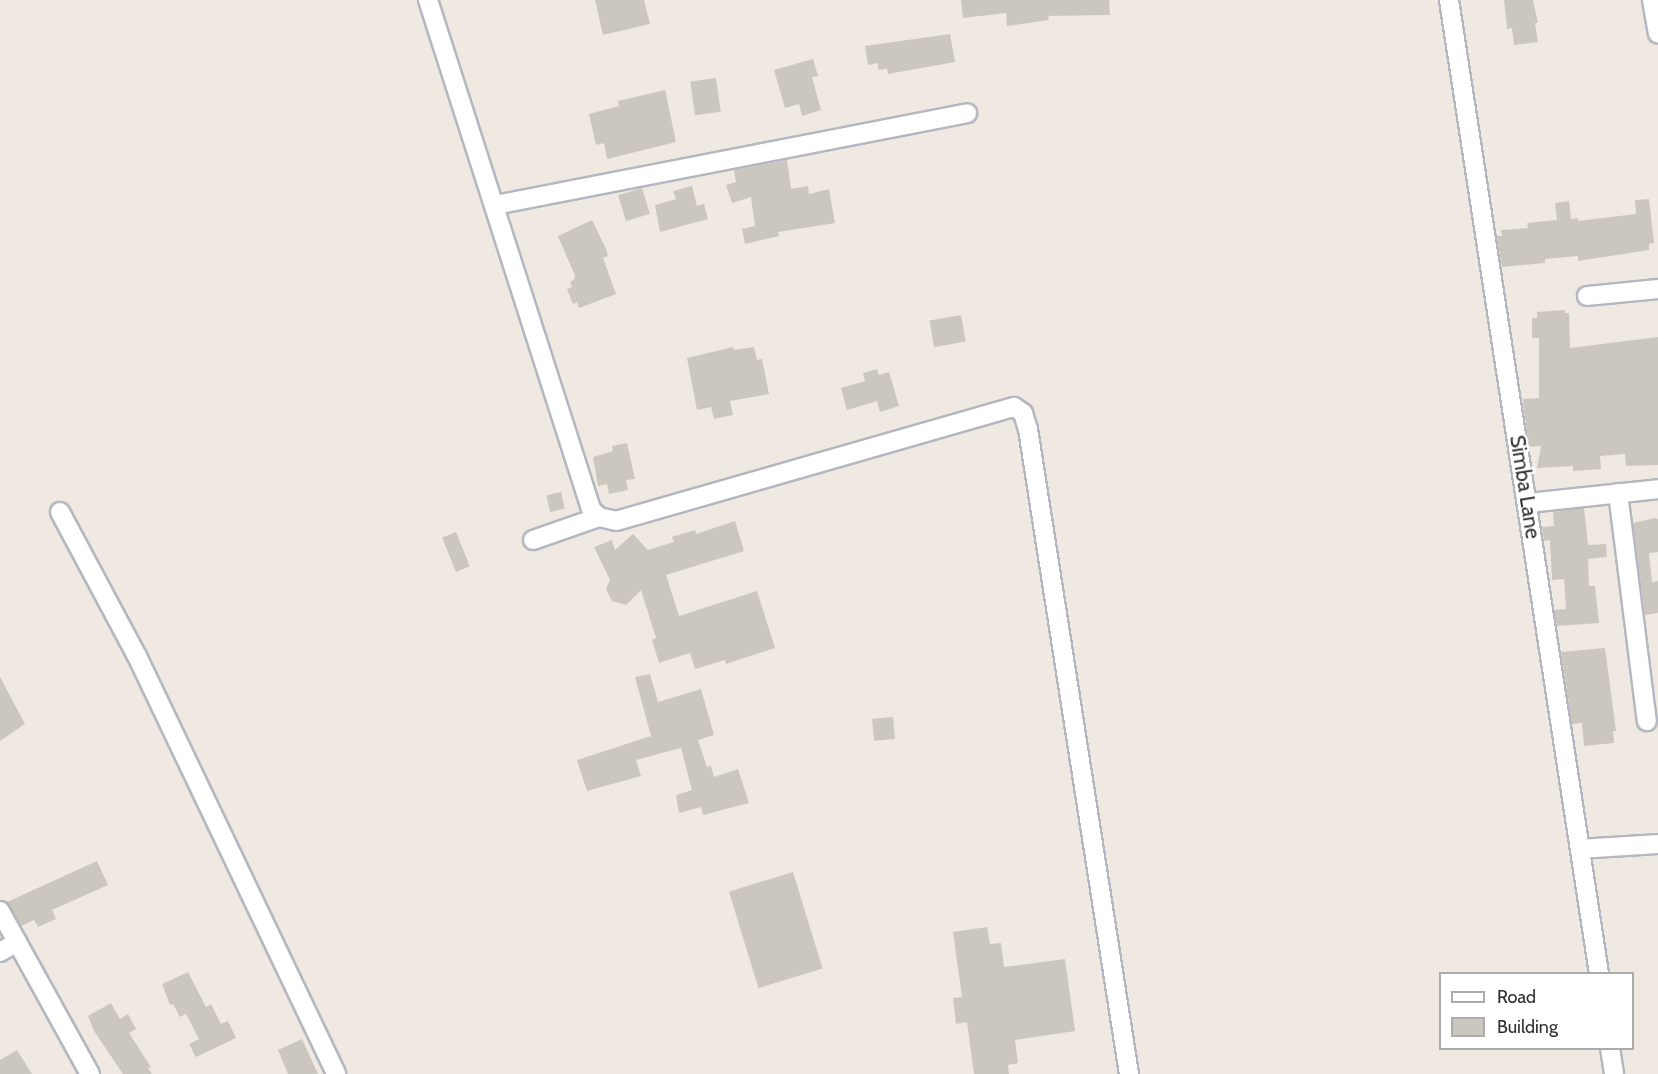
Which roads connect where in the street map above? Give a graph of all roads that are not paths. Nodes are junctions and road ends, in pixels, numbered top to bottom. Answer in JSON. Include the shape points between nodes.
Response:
{"nodes":[{"id":1,"x":428,"y":0,"type":"edge"},
{"id":2,"x":1449,"y":0,"type":"edge"},
{"id":3,"x":1653,"y":0,"type":"edge"},
{"id":4,"x":1658,"y":33,"type":"edge"},
{"id":5,"x":967,"y":113,"type":"dead end"},
{"id":6,"x":495,"y":205,"type":"junction"},
{"id":7,"x":1658,"y":289,"type":"edge"},
{"id":8,"x":1587,"y":296,"type":"dead end"},
{"id":9,"x":1658,"y":489,"type":"edge"},
{"id":10,"x":1618,"y":493,"type":"junction"},
{"id":11,"x":1528,"y":503,"type":"junction"},
{"id":12,"x":60,"y":512,"type":"dead end"},
{"id":13,"x":599,"y":517,"type":"junction"},
{"id":14,"x":533,"y":540,"type":"dead end"},
{"id":15,"x":1640,"y":656,"type":"junction"},
{"id":16,"x":1658,"y":656,"type":"edge"},
{"id":17,"x":1647,"y":721,"type":"dead end"},
{"id":18,"x":1658,"y":844,"type":"edge"},
{"id":19,"x":1580,"y":849,"type":"junction"},
{"id":20,"x":0,"y":912,"type":"edge"},
{"id":21,"x":17,"y":942,"type":"junction"},
{"id":22,"x":0,"y":952,"type":"edge"},
{"id":23,"x":1599,"y":972,"type":"edge"},
{"id":24,"x":1610,"y":1050,"type":"edge"},
{"id":25,"x":90,"y":1074,"type":"edge"},
{"id":26,"x":336,"y":1074,"type":"edge"},
{"id":27,"x":1129,"y":1074,"type":"edge"},
{"id":28,"x":1614,"y":1074,"type":"edge"}],
"edges":[{"from":1,"to":6,"type":"street"},
{"from":2,"to":11,"type":"street","name":"Simba Lane"},
{"from":3,"to":4,"type":"street"},
{"from":5,"to":6,"type":"street"},
{"from":6,"to":13,"type":"street","via":[[591,509]]},
{"from":7,"to":8,"type":"street"},
{"from":9,"to":10,"type":"street"},
{"from":10,"to":11,"type":"street"},
{"from":10,"to":15,"type":"street"},
{"from":11,"to":19,"type":"street","name":"Simba Lane"},
{"from":12,"to":26,"type":"street","via":[[136,656]]},
{"from":13,"to":14,"type":"street"},
{"from":13,"to":27,"type":"street","via":[[616,521],[1014,407],[1023,413]]},
{"from":15,"to":16,"type":"street"},
{"from":15,"to":17,"type":"street"},
{"from":18,"to":19,"type":"street"},
{"from":19,"to":23,"type":"street","name":"Simba Lane"},
{"from":20,"to":21,"type":"street"},
{"from":21,"to":22,"type":"street"},
{"from":21,"to":25,"type":"street"},
{"from":24,"to":28,"type":"street"}]}
